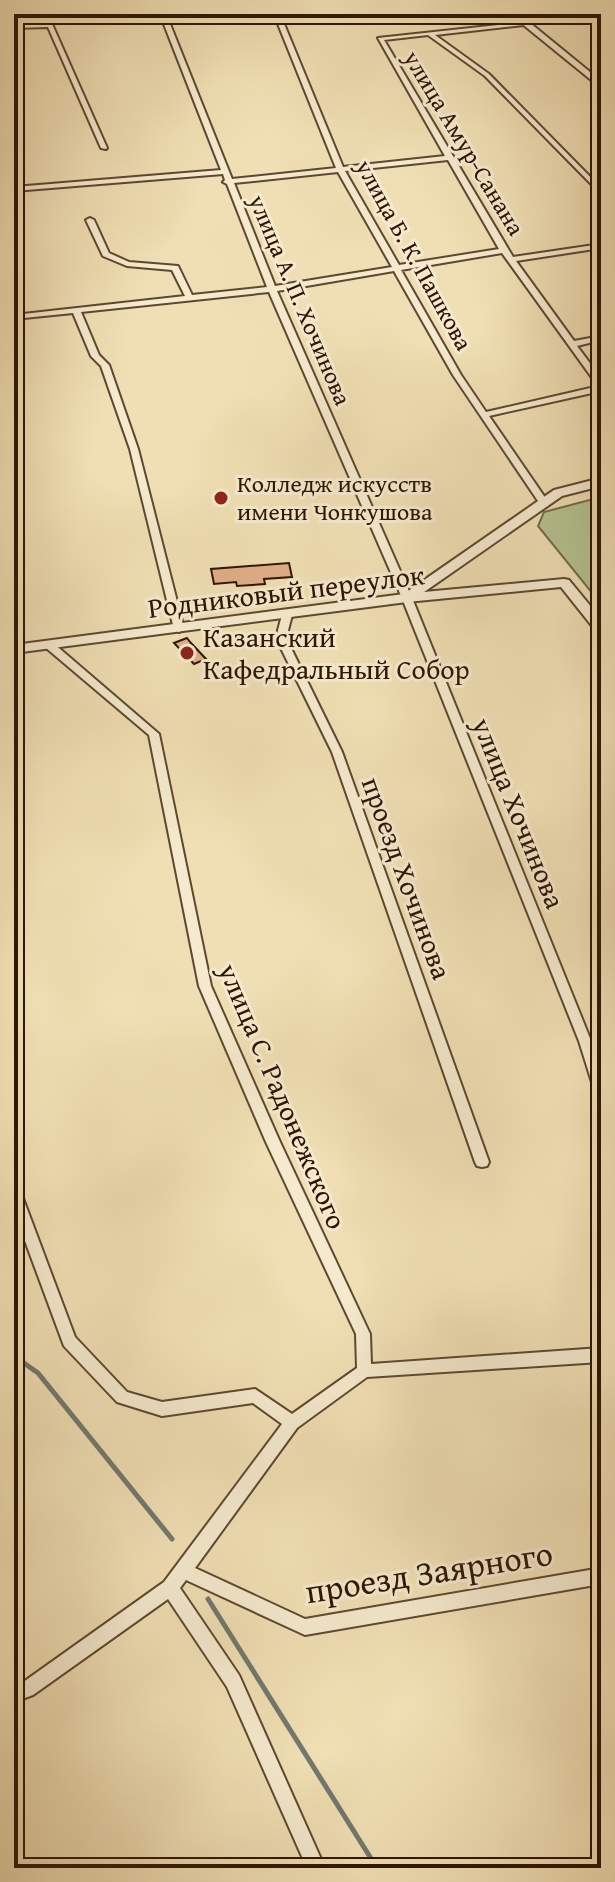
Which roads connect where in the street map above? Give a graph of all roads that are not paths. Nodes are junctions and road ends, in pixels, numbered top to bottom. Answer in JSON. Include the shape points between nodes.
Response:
{"nodes":[{"id":1,"x":163,"y":14,"type":"edge"},
{"id":2,"x":277,"y":14,"type":"edge"},
{"id":3,"x":514,"y":14,"type":"edge"},
{"id":4,"x":524,"y":23,"type":"junction"},
{"id":5,"x":14,"y":26,"type":"edge"},
{"id":6,"x":429,"y":33,"type":"junction"},
{"id":7,"x":601,"y":85,"type":"edge"},
{"id":8,"x":104,"y":148,"type":"dead end"},
{"id":9,"x":448,"y":158,"type":"junction"},
{"id":10,"x":340,"y":169,"type":"junction"},
{"id":11,"x":224,"y":172,"type":"junction"},
{"id":12,"x":227,"y":182,"type":"junction"},
{"id":13,"x":14,"y":189,"type":"edge"},
{"id":14,"x":601,"y":192,"type":"edge"},
{"id":15,"x":90,"y":220,"type":"dead end"},
{"id":16,"x":601,"y":246,"type":"edge"},
{"id":17,"x":504,"y":250,"type":"junction"},
{"id":18,"x":511,"y":260,"type":"junction"},
{"id":19,"x":395,"y":267,"type":"junction"},
{"id":20,"x":272,"y":289,"type":"junction"},
{"id":21,"x":189,"y":297,"type":"junction"},
{"id":22,"x":76,"y":310,"type":"junction"},
{"id":23,"x":14,"y":317,"type":"edge"},
{"id":24,"x":601,"y":338,"type":"edge"},
{"id":25,"x":573,"y":344,"type":"junction"},
{"id":26,"x":601,"y":386,"type":"edge"},
{"id":27,"x":483,"y":415,"type":"junction"},
{"id":28,"x":601,"y":482,"type":"edge"},
{"id":29,"x":543,"y":502,"type":"junction"},
{"id":30,"x":407,"y":598,"type":"junction"},
{"id":31,"x":287,"y":615,"type":"junction"},
{"id":32,"x":601,"y":628,"type":"edge"},
{"id":33,"x":179,"y":629,"type":"junction"},
{"id":34,"x":49,"y":645,"type":"junction"},
{"id":35,"x":14,"y":648,"type":"edge"},
{"id":36,"x":601,"y":1092,"type":"edge"},
{"id":37,"x":482,"y":1162,"type":"dead end"},
{"id":38,"x":14,"y":1193,"type":"edge"},
{"id":39,"x":601,"y":1355,"type":"edge"},
{"id":40,"x":364,"y":1371,"type":"junction"},
{"id":41,"x":292,"y":1423,"type":"junction"},
{"id":42,"x":182,"y":1570,"type":"junction"},
{"id":43,"x":601,"y":1576,"type":"edge"},
{"id":44,"x":170,"y":1588,"type":"junction"},
{"id":45,"x":14,"y":1694,"type":"edge"},
{"id":46,"x":316,"y":1868,"type":"edge"}],
"edges":[{"from":1,"to":11,"type":"street","name":"улица А. П. Хочинова"},
{"from":2,"to":10,"type":"street","name":"улица Б. К. Пашкова"},
{"from":3,"to":4,"type":"street"},
{"from":4,"to":6,"type":"street","name":"улица Амур-Санана"},
{"from":4,"to":7,"type":"street"},
{"from":5,"to":8,"type":"street","via":[[50,25]]},
{"from":6,"to":9,"type":"street","name":"улица Амур-Санана","via":[[380,39]]},
{"from":6,"to":14,"type":"street","via":[[487,75]]},
{"from":9,"to":10,"type":"street"},
{"from":9,"to":17,"type":"street","name":"улица Амур-Санана"},
{"from":10,"to":12,"type":"street"},
{"from":10,"to":19,"type":"street","name":"улица Б. К. Пашкова"},
{"from":11,"to":12,"type":"street","name":"улица А. П. Хочинова"},
{"from":11,"to":13,"type":"street"},
{"from":12,"to":20,"type":"street","name":"улица А. П. Хочинова"},
{"from":15,"to":21,"type":"street","via":[[106,254],[127,264],[175,268]]},
{"from":16,"to":18,"type":"street"},
{"from":17,"to":18,"type":"street","name":"улица Амур-Санана"},
{"from":17,"to":19,"type":"street"},
{"from":18,"to":25,"type":"street","name":"улица Амур-Санана"},
{"from":19,"to":20,"type":"street"},
{"from":19,"to":27,"type":"street","name":"улица Б. К. Пашкова"},
{"from":20,"to":21,"type":"street"},
{"from":20,"to":30,"type":"street","name":"улица А. П. Хочинова"},
{"from":21,"to":22,"type":"street"},
{"from":22,"to":23,"type":"street"},
{"from":22,"to":33,"type":"street","via":[[95,356],[105,365],[134,449]]},
{"from":24,"to":25,"type":"street"},
{"from":25,"to":26,"type":"street","name":"улица Амур-Санана"},
{"from":26,"to":27,"type":"street"},
{"from":27,"to":29,"type":"street","name":"улица Б. К. Пашкова"},
{"from":28,"to":29,"type":"street"},
{"from":29,"to":30,"type":"street"},
{"from":30,"to":31,"type":"street","name":"Родниковый переулок"},
{"from":30,"to":32,"type":"street","name":"Родниковый переулок","via":[[564,583]]},
{"from":30,"to":36,"type":"street","name":"улица Хочинова"},
{"from":31,"to":33,"type":"street","name":"Родниковый переулок"},
{"from":31,"to":37,"type":"street","name":"проезд Хочинова","via":[[281,638],[337,752]]},
{"from":33,"to":34,"type":"street","name":"Родниковый переулок"},
{"from":34,"to":35,"type":"street","name":"Родниковый переулок"},
{"from":34,"to":40,"type":"street","name":"улица С. Радонежского","via":[[154,734],[205,986],[363,1334]]},
{"from":38,"to":41,"type":"street","via":[[69,1341],[122,1397],[162,1409],[255,1396]]},
{"from":39,"to":40,"type":"street"},
{"from":40,"to":41,"type":"street"},
{"from":41,"to":42,"type":"street"},
{"from":42,"to":43,"type":"street","name":"проезд Заярного","via":[[305,1627]]},
{"from":42,"to":44,"type":"street"},
{"from":44,"to":45,"type":"street"},
{"from":44,"to":46,"type":"street","via":[[233,1681]]}]}
